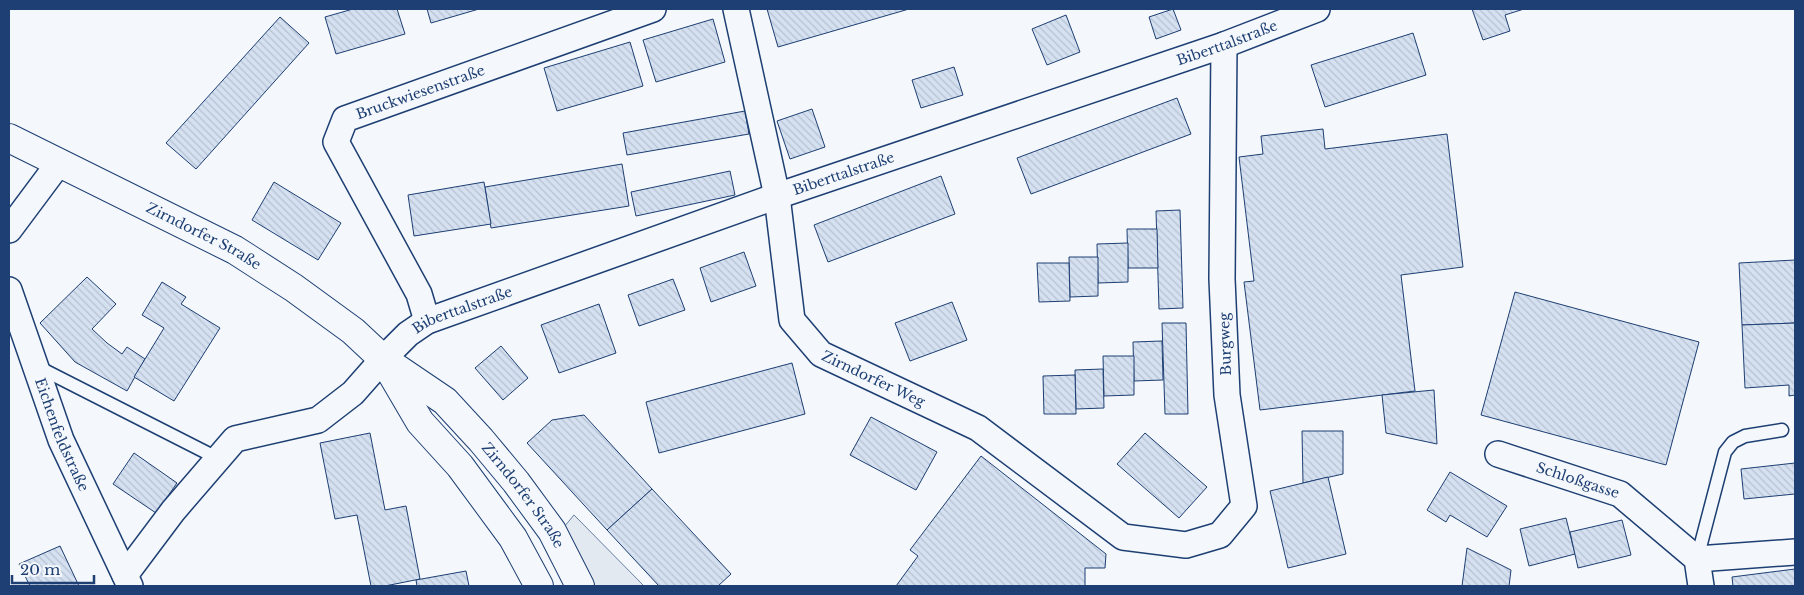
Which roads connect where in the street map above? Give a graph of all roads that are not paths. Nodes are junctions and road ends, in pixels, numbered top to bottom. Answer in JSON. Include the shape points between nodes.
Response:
{"nodes":[{"id":1,"x":653,"y":9,"type":"edge"},
{"id":2,"x":736,"y":9,"type":"edge"},
{"id":3,"x":1317,"y":9,"type":"edge"},
{"id":4,"x":1224,"y":45,"type":"junction"},
{"id":5,"x":9,"y":138,"type":"edge"},
{"id":6,"x":59,"y":163,"type":"junction"},
{"id":7,"x":777,"y":196,"type":"junction"},
{"id":8,"x":9,"y":230,"type":"edge"},
{"id":9,"x":9,"y":290,"type":"edge"},
{"id":10,"x":427,"y":320,"type":"junction"},
{"id":11,"x":382,"y":359,"type":"junction"},
{"id":12,"x":35,"y":365,"type":"junction"},
{"id":13,"x":1782,"y":430,"type":"dead end"},
{"id":14,"x":1498,"y":454,"type":"dead end"},
{"id":15,"x":219,"y":459,"type":"junction"},
{"id":16,"x":1123,"y":537,"type":"joint"},
{"id":17,"x":1795,"y":552,"type":"edge"},
{"id":18,"x":1697,"y":559,"type":"junction"},
{"id":19,"x":128,"y":581,"type":"edge"},
{"id":20,"x":539,"y":586,"type":"edge"},
{"id":21,"x":580,"y":586,"type":"edge"},
{"id":22,"x":1701,"y":586,"type":"edge"}],
"edges":[{"from":1,"to":10,"type":"street","name":"Bruckwiesenstraße","via":[[345,119],[336,142],[420,294]]},
{"from":2,"to":7,"type":"street","name":"Zirndorfer Weg"},
{"from":3,"to":4,"type":"street","name":"Biberttalstraße"},
{"from":4,"to":7,"type":"street","name":"Biberttalstraße"},
{"from":4,"to":16,"type":"street","name":"Burgweg","via":[[1222,279],[1227,395],[1244,506],[1220,535],[1186,545]]},
{"from":5,"to":6,"type":"main road","name":"Zirndorfer Straße"},
{"from":6,"to":8,"type":"street"},
{"from":6,"to":11,"type":"main road","name":"Zirndorfer Straße","via":[[235,250],[345,325]]},
{"from":7,"to":10,"type":"street","name":"Biberttalstraße"},
{"from":7,"to":16,"type":"street","name":"Zirndorfer Weg","via":[[792,320],[821,354],[978,428]]},
{"from":9,"to":12,"type":"street","name":"Eichenfeldstraße"},
{"from":10,"to":11,"type":"street","name":"Biberttalstraße"},
{"from":11,"to":15,"type":"street","name":"Eichenfeldstraße","via":[[352,393],[318,420],[235,439]]},
{"from":11,"to":20,"type":"main road","name":"Zirndorfer Straße","via":[[420,422],[460,466],[514,538]]},
{"from":11,"to":21,"type":"main road","name":"Zirndorfer Straße","via":[[445,401],[481,440],[552,531]]},
{"from":12,"to":15,"type":"lane"},
{"from":12,"to":19,"type":"street","name":"Eichenfeldstraße","via":[[61,440]]},
{"from":13,"to":18,"type":"lane","via":[[1745,436],[1733,442],[1725,452]]},
{"from":14,"to":18,"type":"street","name":"Schloßgasse","via":[[1620,494]]},
{"from":15,"to":19,"type":"street","name":"Eichenfeldstraße","via":[[173,511]]},
{"from":17,"to":18,"type":"street"},
{"from":18,"to":22,"type":"street"}]}
